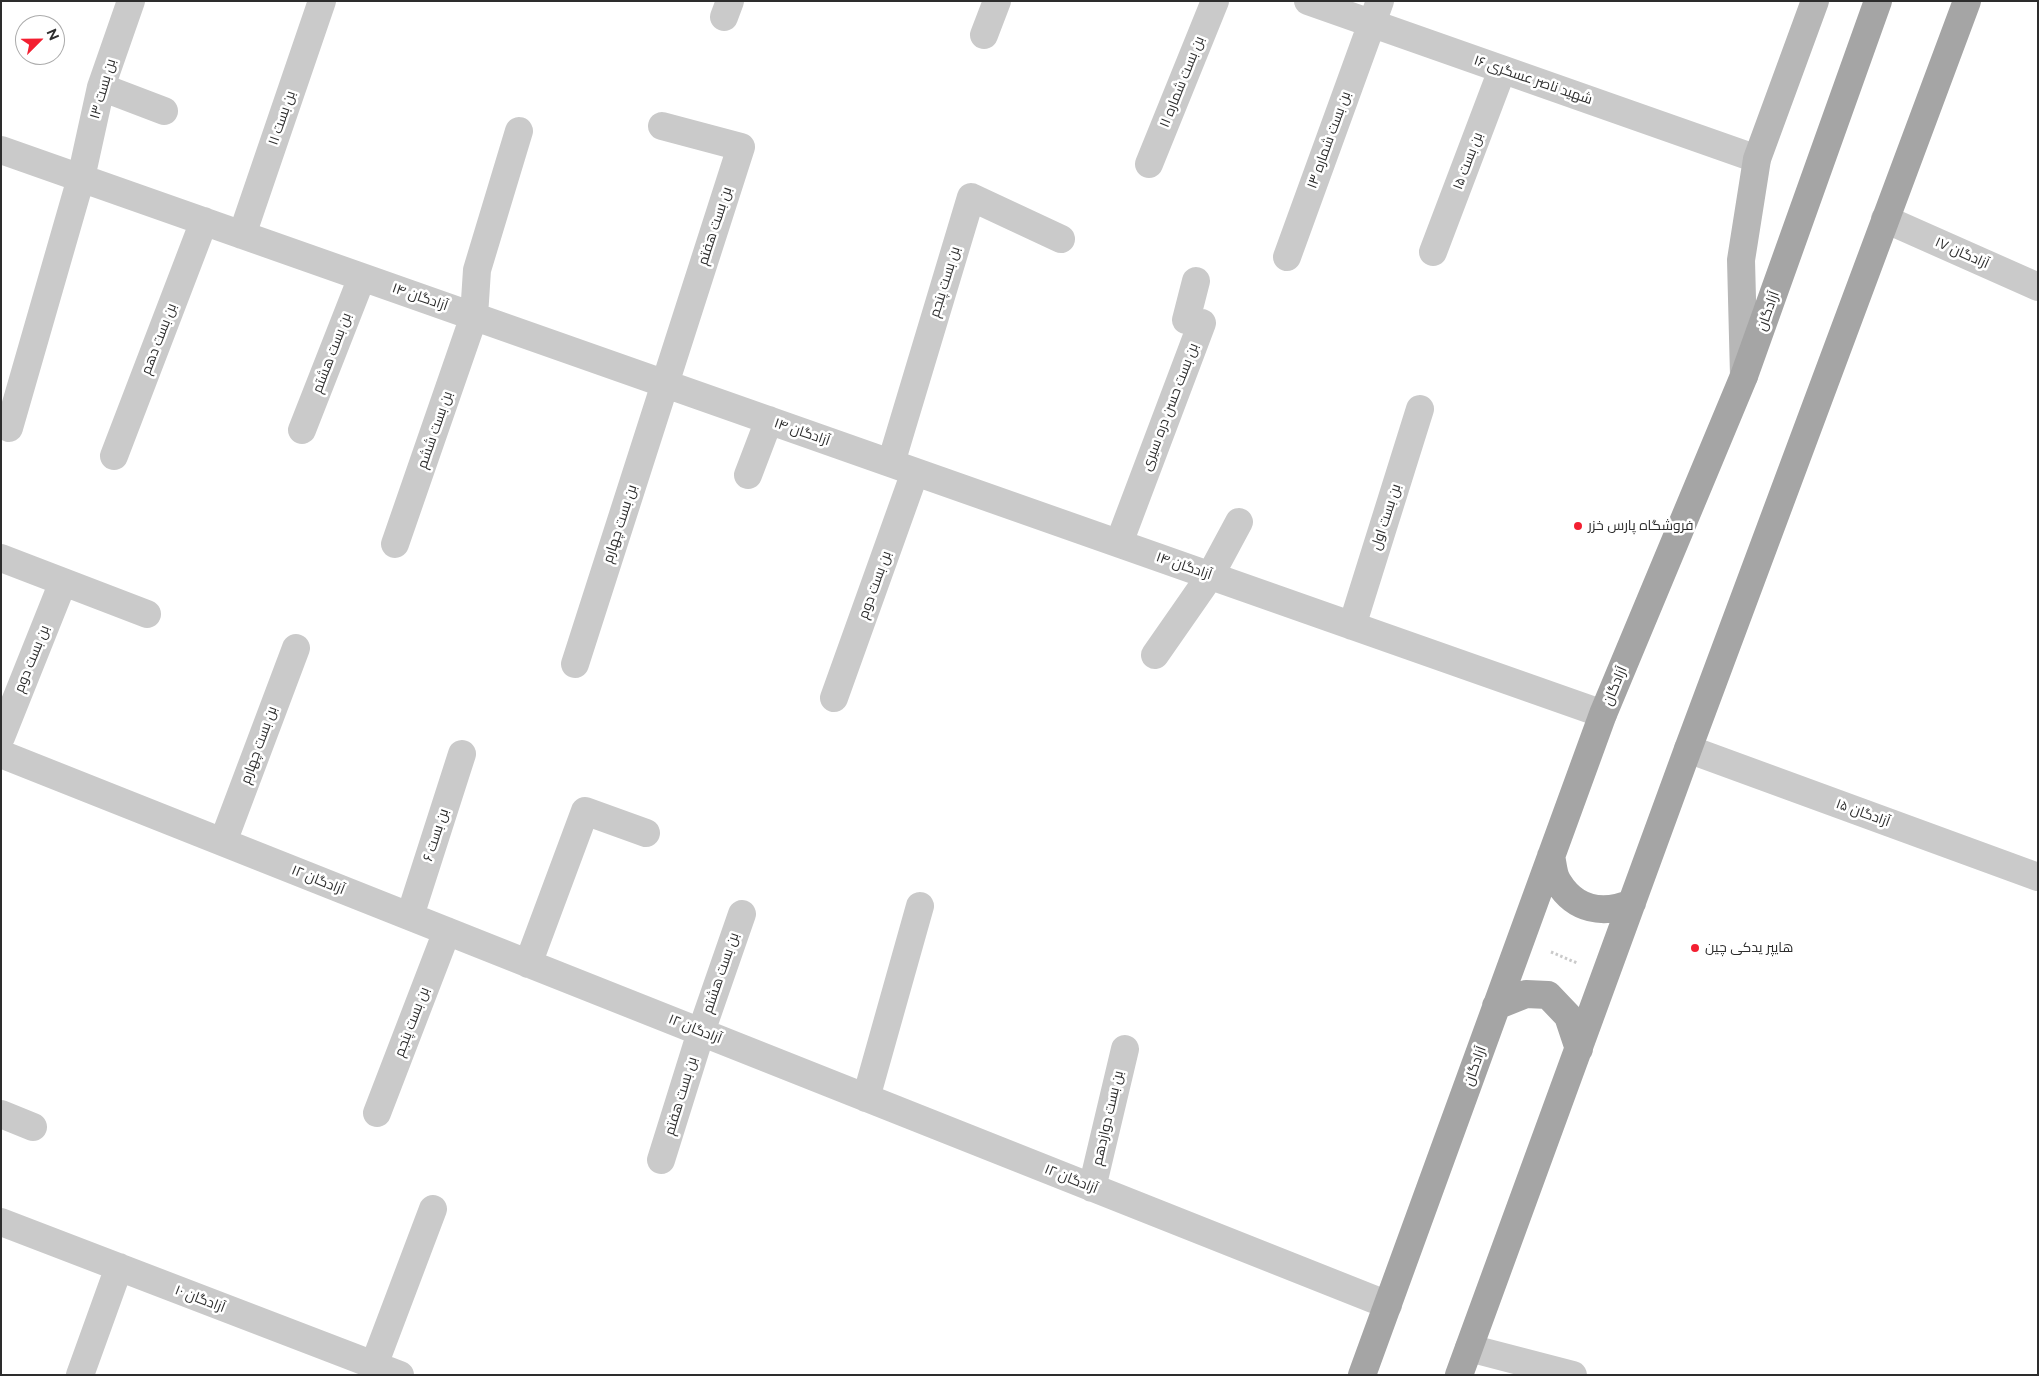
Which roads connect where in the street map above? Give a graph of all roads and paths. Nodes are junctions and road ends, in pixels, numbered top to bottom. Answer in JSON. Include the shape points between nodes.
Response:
{"nodes":[{"id":1,"x":131,"y":1,"type":"edge"},
{"id":2,"x":322,"y":1,"type":"edge"},
{"id":3,"x":997,"y":1,"type":"edge"},
{"id":4,"x":1216,"y":1,"type":"edge"},
{"id":5,"x":1308,"y":1,"type":"edge"},
{"id":6,"x":1815,"y":1,"type":"edge"},
{"id":7,"x":1878,"y":1,"type":"edge"},
{"id":8,"x":1967,"y":1,"type":"edge"},
{"id":9,"x":1376,"y":12,"type":"edge"},
{"id":10,"x":984,"y":35,"type":"dead end"},
{"id":11,"x":1502,"y":70,"type":"junction"},
{"id":12,"x":101,"y":87,"type":"junction"},
{"id":13,"x":164,"y":111,"type":"dead end"},
{"id":14,"x":662,"y":126,"type":"dead end"},
{"id":15,"x":519,"y":131,"type":"dead end"},
{"id":16,"x":1,"y":150,"type":"edge"},
{"id":17,"x":1757,"y":159,"type":"junction"},
{"id":18,"x":1149,"y":164,"type":"dead end"},
{"id":19,"x":81,"y":178,"type":"junction"},
{"id":20,"x":1886,"y":219,"type":"junction"},
{"id":21,"x":204,"y":221,"type":"junction"},
{"id":22,"x":242,"y":235,"type":"junction"},
{"id":23,"x":1061,"y":239,"type":"dead end"},
{"id":24,"x":1433,"y":252,"type":"dead end"},
{"id":25,"x":1287,"y":257,"type":"dead end"},
{"id":26,"x":362,"y":277,"type":"junction"},
{"id":27,"x":1196,"y":281,"type":"dead end"},
{"id":28,"x":2038,"y":287,"type":"edge"},
{"id":29,"x":474,"y":316,"type":"junction"},
{"id":30,"x":1744,"y":376,"type":"junction"},
{"id":31,"x":664,"y":383,"type":"junction"},
{"id":32,"x":1420,"y":409,"type":"dead end"},
{"id":33,"x":769,"y":420,"type":"junction"},
{"id":34,"x":9,"y":428,"type":"dead end"},
{"id":35,"x":302,"y":430,"type":"dead end"},
{"id":36,"x":114,"y":456,"type":"dead end"},
{"id":37,"x":903,"y":467,"type":"junction"},
{"id":38,"x":748,"y":476,"type":"dead end"},
{"id":39,"x":1239,"y":522,"type":"dead end"},
{"id":40,"x":1119,"y":543,"type":"junction"},
{"id":41,"x":396,"y":544,"type":"dead end"},
{"id":42,"x":1,"y":558,"type":"edge"},
{"id":43,"x":1210,"y":576,"type":"junction"},
{"id":44,"x":63,"y":582,"type":"junction"},
{"id":45,"x":147,"y":614,"type":"dead end"},
{"id":46,"x":1352,"y":626,"type":"junction"},
{"id":47,"x":296,"y":648,"type":"dead end"},
{"id":48,"x":1155,"y":655,"type":"dead end"},
{"id":49,"x":575,"y":664,"type":"dead end"},
{"id":50,"x":834,"y":698,"type":"dead end"},
{"id":51,"x":1603,"y":714,"type":"junction"},
{"id":52,"x":1,"y":737,"type":"edge"},
{"id":53,"x":1688,"y":749,"type":"junction"},
{"id":54,"x":1,"y":754,"type":"edge"},
{"id":55,"x":462,"y":754,"type":"dead end"},
{"id":56,"x":646,"y":833,"type":"dead end"},
{"id":57,"x":223,"y":842,"type":"junction"},
{"id":58,"x":1552,"y":856,"type":"junction"},
{"id":59,"x":2038,"y":877,"type":"edge"},
{"id":60,"x":1632,"y":903,"type":"junction"},
{"id":61,"x":920,"y":906,"type":"dead end"},
{"id":62,"x":742,"y":914,"type":"dead end"},
{"id":63,"x":410,"y":916,"type":"junction"},
{"id":64,"x":447,"y":932,"type":"junction"},
{"id":65,"x":1521,"y":940,"type":"junction"},
{"id":66,"x":528,"y":964,"type":"junction"},
{"id":67,"x":1606,"y":974,"type":"junction"},
{"id":68,"x":1496,"y":1006,"type":"junction"},
{"id":69,"x":701,"y":1032,"type":"junction"},
{"id":70,"x":1125,"y":1049,"type":"dead end"},
{"id":71,"x":1579,"y":1049,"type":"junction"},
{"id":72,"x":866,"y":1098,"type":"junction"},
{"id":73,"x":377,"y":1113,"type":"dead end"},
{"id":74,"x":1,"y":1114,"type":"edge"},
{"id":75,"x":33,"y":1126,"type":"dead end"},
{"id":76,"x":661,"y":1160,"type":"dead end"},
{"id":77,"x":1092,"y":1188,"type":"junction"},
{"id":78,"x":433,"y":1209,"type":"dead end"},
{"id":79,"x":1,"y":1222,"type":"edge"},
{"id":80,"x":119,"y":1267,"type":"junction"},
{"id":81,"x":1388,"y":1306,"type":"junction"},
{"id":82,"x":1469,"y":1348,"type":"junction"},
{"id":83,"x":374,"y":1365,"type":"junction"},
{"id":84,"x":80,"y":1375,"type":"edge"},
{"id":85,"x":400,"y":1375,"type":"edge"},
{"id":86,"x":1362,"y":1375,"type":"edge"},
{"id":87,"x":1459,"y":1375,"type":"edge"},
{"id":88,"x":1573,"y":1375,"type":"edge"}],
"edges":[{"from":1,"to":12,"type":"street","name":"بن بست ۱۳"},
{"from":2,"to":22,"type":"street","name":"بن بست ۱۱"},
{"from":3,"to":10,"type":"street"},
{"from":4,"to":18,"type":"street","name":"بن بست شماره ۱۱"},
{"from":5,"to":9,"type":"street","name":"۱۶ شهید ناصر عسگری"},
{"from":6,"to":17,"type":"main road"},
{"from":7,"to":30,"type":"main road","name":"آزادگان"},
{"from":8,"to":20,"type":"main road"},
{"from":9,"to":11,"type":"street","name":"۱۶ شهید ناصر عسگری"},
{"from":9,"to":25,"type":"street","name":"بن بست شماره ۱۳"},
{"from":11,"to":17,"type":"street","name":"۱۶ شهید ناصر عسگری"},
{"from":11,"to":24,"type":"street","name":"بن بست ۱۵"},
{"from":12,"to":13,"type":"street"},
{"from":12,"to":19,"type":"street","name":"بن بست ۱۳"},
{"from":14,"to":31,"type":"street","name":"بن بست هفتم","via":[[741,147]]},
{"from":15,"to":29,"type":"street","name":"بن بست ششم","via":[[477,270]]},
{"from":16,"to":19,"type":"street","name":"۱۴ آزادگان"},
{"from":17,"to":30,"type":"main road","via":[[1741,260]]},
{"from":19,"to":21,"type":"street","name":"۱۴ آزادگان"},
{"from":19,"to":34,"type":"street","name":"بن بست ۱۳"},
{"from":20,"to":28,"type":"street","name":"۱۷ آزادگان"},
{"from":20,"to":53,"type":"main road"},
{"from":21,"to":22,"type":"street","name":"۱۴ آزادگان"},
{"from":21,"to":36,"type":"street","name":"بن بست دهم"},
{"from":22,"to":26,"type":"street","name":"۱۴ آزادگان"},
{"from":23,"to":37,"type":"street","name":"بن بست پنجم","via":[[971,197]]},
{"from":26,"to":29,"type":"street","name":"۱۴ آزادگان"},
{"from":26,"to":35,"type":"street","name":"بن بست هشتم"},
{"from":27,"to":40,"type":"street","name":"بن بست حسن دره سیری","via":[[1186,320],[1202,323]]},
{"from":29,"to":31,"type":"street","name":"۱۴ آزادگان"},
{"from":29,"to":41,"type":"street","name":"بن بست ششم"},
{"from":30,"to":51,"type":"main road","name":"آزادگان"},
{"from":31,"to":33,"type":"street","name":"۱۴ آزادگان"},
{"from":31,"to":49,"type":"street","name":"بن بست چهارم"},
{"from":32,"to":46,"type":"street","name":"بن بست اول"},
{"from":33,"to":37,"type":"street","name":"۱۴ آزادگان"},
{"from":33,"to":38,"type":"street"},
{"from":37,"to":40,"type":"street","name":"۱۴ آزادگان"},
{"from":37,"to":50,"type":"street","name":"بن بست دوم"},
{"from":39,"to":43,"type":"street"},
{"from":40,"to":43,"type":"street","name":"۱۴ آزادگان"},
{"from":42,"to":44,"type":"street"},
{"from":43,"to":46,"type":"street","name":"۱۴ آزادگان"},
{"from":43,"to":48,"type":"street"},
{"from":44,"to":45,"type":"street"},
{"from":44,"to":52,"type":"street","name":"بن بست دوم"},
{"from":46,"to":51,"type":"street","name":"۱۴ آزادگان"},
{"from":47,"to":57,"type":"street","name":"بن بست چهارم"},
{"from":51,"to":58,"type":"main road","name":"آزادگان"},
{"from":53,"to":59,"type":"street","name":"۱۵ آزادگان"},
{"from":53,"to":60,"type":"main road"},
{"from":54,"to":57,"type":"street","name":"۱۲ آزادگان"},
{"from":55,"to":63,"type":"street","name":"بن بست ۶"},
{"from":56,"to":66,"type":"street","via":[[576,809]]},
{"from":57,"to":63,"type":"street","name":"۱۲ آزادگان"},
{"from":58,"to":60,"type":"main road","via":[[1557,881],[1574,900],[1596,910],[1616,909]]},
{"from":58,"to":65,"type":"main road","name":"آزادگان"},
{"from":60,"to":67,"type":"main road"},
{"from":61,"to":72,"type":"street"},
{"from":62,"to":69,"type":"street","name":"بن بست هشتم"},
{"from":63,"to":64,"type":"street","name":"۱۲ آزادگان"},
{"from":64,"to":66,"type":"street","name":"۱۲ آزادگان"},
{"from":64,"to":73,"type":"street","name":"بن بست پنجم"},
{"from":65,"to":67,"type":"path"},
{"from":65,"to":68,"type":"main road","name":"آزادگان"},
{"from":66,"to":69,"type":"street","name":"۱۲ آزادگان"},
{"from":67,"to":71,"type":"main road"},
{"from":68,"to":71,"type":"main road","via":[[1526,994],[1548,995],[1568,1016]]},
{"from":68,"to":81,"type":"main road","name":"آزادگان"},
{"from":69,"to":72,"type":"street","name":"۱۲ آزادگان"},
{"from":69,"to":76,"type":"street","name":"بن بست هفتم"},
{"from":70,"to":77,"type":"street","name":"بن بست دوازدهم"},
{"from":71,"to":82,"type":"main road"},
{"from":72,"to":77,"type":"street","name":"۱۲ آزادگان"},
{"from":74,"to":75,"type":"street"},
{"from":77,"to":81,"type":"street","name":"۱۲ آزادگان"},
{"from":78,"to":83,"type":"street"},
{"from":79,"to":80,"type":"street","name":"۱۰ آزادگان"},
{"from":80,"to":83,"type":"street","name":"۱۰ آزادگان"},
{"from":80,"to":84,"type":"street"},
{"from":81,"to":86,"type":"main road","name":"آزادگان"},
{"from":82,"to":87,"type":"main road"},
{"from":82,"to":88,"type":"street"},
{"from":83,"to":85,"type":"street","name":"۱۰ آزادگان"}]}
